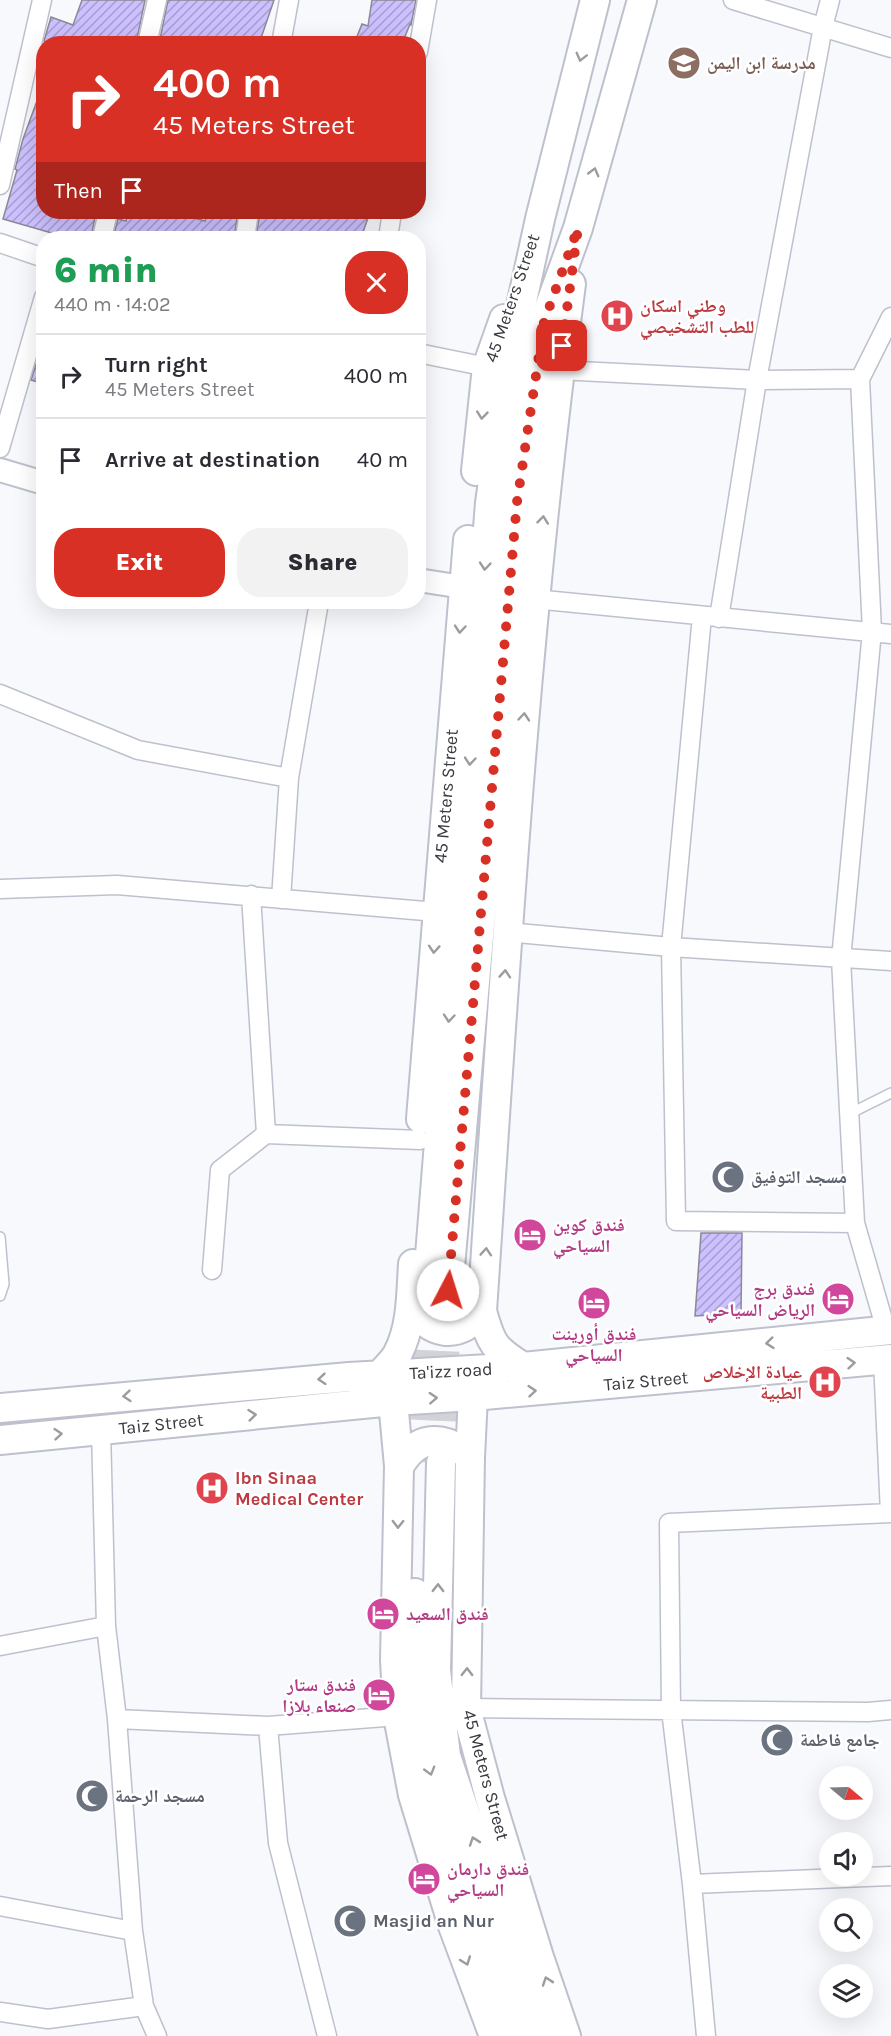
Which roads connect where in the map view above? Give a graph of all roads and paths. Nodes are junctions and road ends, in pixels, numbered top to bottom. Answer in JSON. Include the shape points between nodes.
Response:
{"nodes":[{"id":1,"x":42,"y":0,"type":"edge"},
{"id":2,"x":157,"y":0,"type":"edge"},
{"id":3,"x":289,"y":0,"type":"edge"},
{"id":4,"x":427,"y":0,"type":"edge"},
{"id":5,"x":595,"y":0,"type":"edge"},
{"id":6,"x":642,"y":0,"type":"edge"},
{"id":7,"x":733,"y":0,"type":"edge"},
{"id":8,"x":830,"y":0,"type":"edge"},
{"id":9,"x":823,"y":27,"type":"junction"},
{"id":10,"x":149,"y":36,"type":"edge"},
{"id":11,"x":282,"y":36,"type":"edge"},
{"id":12,"x":421,"y":36,"type":"edge"},
{"id":13,"x":891,"y":48,"type":"edge"},
{"id":14,"x":0,"y":186,"type":"edge"},
{"id":15,"x":540,"y":219,"type":"junction"},
{"id":16,"x":578,"y":228,"type":"junction"},
{"id":17,"x":0,"y":243,"type":"edge"},
{"id":18,"x":36,"y":255,"type":"edge"},
{"id":19,"x":891,"y":318,"type":"edge"},
{"id":20,"x":36,"y":324,"type":"edge"},
{"id":21,"x":426,"y":355,"type":"edge"},
{"id":22,"x":487,"y":367,"type":"junction"},
{"id":23,"x":559,"y":370,"type":"junction"},
{"id":24,"x":758,"y":380,"type":"junction"},
{"id":25,"x":860,"y":380,"type":"junction"},
{"id":26,"x":0,"y":448,"type":"edge"},
{"id":27,"x":0,"y":470,"type":"edge"},
{"id":28,"x":36,"y":481,"type":"edge"},
{"id":29,"x":426,"y":581,"type":"edge"},
{"id":30,"x":463,"y":587,"type":"junction"},
{"id":31,"x":534,"y":599,"type":"junction"},
{"id":32,"x":319,"y":609,"type":"edge"},
{"id":33,"x":710,"y":617,"type":"junction"},
{"id":34,"x":872,"y":631,"type":"junction"},
{"id":35,"x":891,"y":634,"type":"edge"},
{"id":36,"x":0,"y":694,"type":"edge"},
{"id":37,"x":289,"y":778,"type":"junction"},
{"id":38,"x":0,"y":889,"type":"edge"},
{"id":39,"x":251,"y":896,"type":"junction"},
{"id":40,"x":281,"y":899,"type":"junction"},
{"id":41,"x":437,"y":912,"type":"junction"},
{"id":42,"x":507,"y":933,"type":"junction"},
{"id":43,"x":671,"y":947,"type":"junction"},
{"id":44,"x":841,"y":958,"type":"junction"},
{"id":45,"x":891,"y":961,"type":"edge"},
{"id":46,"x":891,"y":1093,"type":"edge"},
{"id":47,"x":849,"y":1114,"type":"junction"},
{"id":48,"x":266,"y":1134,"type":"junction"},
{"id":49,"x":420,"y":1140,"type":"junction"},
{"id":50,"x":855,"y":1223,"type":"junction"},
{"id":51,"x":0,"y":1237,"type":"edge"},
{"id":52,"x":212,"y":1270,"type":"dead end"},
{"id":53,"x":0,"y":1296,"type":"edge"},
{"id":54,"x":429,"y":1296,"type":"junction"},
{"id":55,"x":482,"y":1311,"type":"junction"},
{"id":56,"x":888,"y":1330,"type":"edge"},
{"id":57,"x":887,"y":1360,"type":"edge"},
{"id":58,"x":523,"y":1367,"type":"junction"},
{"id":59,"x":380,"y":1375,"type":"junction"},
{"id":60,"x":473,"y":1396,"type":"junction"},
{"id":61,"x":393,"y":1401,"type":"junction"},
{"id":62,"x":0,"y":1408,"type":"edge"},
{"id":63,"x":101,"y":1430,"type":"junction"},
{"id":64,"x":0,"y":1440,"type":"edge"},
{"id":65,"x":470,"y":1457,"type":"junction"},
{"id":66,"x":420,"y":1464,"type":"junction"},
{"id":67,"x":891,"y":1513,"type":"edge"},
{"id":68,"x":106,"y":1626,"type":"junction"},
{"id":69,"x":0,"y":1646,"type":"edge"},
{"id":70,"x":466,"y":1708,"type":"junction"},
{"id":71,"x":671,"y":1710,"type":"junction"},
{"id":72,"x":891,"y":1710,"type":"edge"},
{"id":73,"x":398,"y":1716,"type":"junction"},
{"id":74,"x":117,"y":1719,"type":"junction"},
{"id":75,"x":268,"y":1726,"type":"junction"},
{"id":76,"x":891,"y":1876,"type":"edge"},
{"id":77,"x":692,"y":1884,"type":"junction"},
{"id":78,"x":0,"y":1906,"type":"edge"},
{"id":79,"x":134,"y":1931,"type":"junction"},
{"id":80,"x":144,"y":2006,"type":"junction"},
{"id":81,"x":0,"y":2012,"type":"edge"},
{"id":82,"x":157,"y":2036,"type":"edge"},
{"id":83,"x":327,"y":2036,"type":"edge"},
{"id":84,"x":494,"y":2036,"type":"edge"},
{"id":85,"x":514,"y":2036,"type":"edge"},
{"id":86,"x":540,"y":2036,"type":"edge"},
{"id":87,"x":566,"y":2036,"type":"edge"},
{"id":88,"x":706,"y":2036,"type":"edge"}],
"edges":[{"from":1,"to":14,"type":"street"},
{"from":2,"to":10,"type":"street"},
{"from":3,"to":11,"type":"street"},
{"from":4,"to":12,"type":"street"},
{"from":5,"to":15,"type":"main road","name":"45 Meters Street","one_way":true},
{"from":16,"to":6,"type":"main road","name":"45 Meters Street","one_way":true},
{"from":7,"to":9,"type":"street"},
{"from":8,"to":9,"type":"street"},
{"from":9,"to":13,"type":"street"},
{"from":9,"to":24,"type":"street"},
{"from":15,"to":22,"type":"main road","name":"45 Meters Street"},
{"from":15,"to":54,"type":"main road","name":"45 Meters Street","one_way":true,"via":[[512,347],[490,503]]},
{"from":16,"to":23,"type":"main road","name":"45 Meters Street"},
{"from":16,"to":54,"type":"main road","name":"45 Meters Street","via":[[544,322],[517,502]]},
{"from":17,"to":18,"type":"street"},
{"from":19,"to":25,"type":"street"},
{"from":20,"to":26,"type":"street"},
{"from":21,"to":22,"type":"street"},
{"from":22,"to":30,"type":"main road","name":"45 Meters Street","one_way":true},
{"from":23,"to":24,"type":"street"},
{"from":31,"to":23,"type":"main road","name":"45 Meters Street","one_way":true},
{"from":24,"to":25,"type":"street"},
{"from":24,"to":33,"type":"street"},
{"from":25,"to":34,"type":"street"},
{"from":27,"to":28,"type":"street"},
{"from":29,"to":30,"type":"street"},
{"from":30,"to":41,"type":"main road","name":"45 Meters Street","one_way":true},
{"from":31,"to":33,"type":"street"},
{"from":42,"to":31,"type":"main road","name":"45 Meters Street","one_way":true},
{"from":32,"to":37,"type":"street"},
{"from":33,"to":34,"type":"street"},
{"from":33,"to":43,"type":"street"},
{"from":34,"to":35,"type":"street"},
{"from":34,"to":44,"type":"street"},
{"from":36,"to":37,"type":"street","via":[[138,750]]},
{"from":37,"to":40,"type":"street"},
{"from":38,"to":39,"type":"street","via":[[117,885]]},
{"from":39,"to":40,"type":"street"},
{"from":39,"to":48,"type":"street"},
{"from":40,"to":41,"type":"street"},
{"from":41,"to":49,"type":"main road","name":"45 Meters Street","one_way":true},
{"from":42,"to":43,"type":"street"},
{"from":55,"to":42,"type":"main road","name":"45 Meters Street","one_way":true},
{"from":43,"to":44,"type":"street"},
{"from":43,"to":50,"type":"street","via":[[676,1221]]},
{"from":44,"to":45,"type":"street"},
{"from":44,"to":47,"type":"street"},
{"from":46,"to":47,"type":"lane"},
{"from":47,"to":50,"type":"street"},
{"from":48,"to":49,"type":"street"},
{"from":48,"to":52,"type":"street","via":[[220,1170]]},
{"from":49,"to":54,"type":"main road","name":"45 Meters Street"},
{"from":50,"to":56,"type":"street"},
{"from":51,"to":53,"type":"lane","via":[[4,1284]]},
{"from":54,"to":55,"type":"main road","via":[[418,1317],[430,1327],[444,1331],[473,1322]]},
{"from":54,"to":59,"type":"main road","name":"45 Meters Street","via":[[398,1354]]},
{"from":55,"to":58,"type":"main road","name":"45 Meters Street","via":[[500,1353]]},
{"from":56,"to":58,"type":"main road","name":"Taiz Street","one_way":true},
{"from":60,"to":57,"type":"main road","name":"Taiz Street","one_way":true},
{"from":57,"to":67,"type":"street"},
{"from":58,"to":59,"type":"main road","name":"Ta'izz road"},
{"from":59,"to":62,"type":"main road","name":"Taiz Street","one_way":true},
{"from":61,"to":60,"type":"main road","name":"Ta'izz road","one_way":true},
{"from":60,"to":65,"type":"main road","name":"45 Meters Street"},
{"from":63,"to":61,"type":"main road","name":"Taiz Street","one_way":true},
{"from":61,"to":66,"type":"main road","name":"45 Meters Street"},
{"from":64,"to":63,"type":"main road","name":"Taiz Street","one_way":true},
{"from":63,"to":68,"type":"street"},
{"from":65,"to":66,"type":"main road","via":[[448,1442],[436,1441],[411,1450]]},
{"from":70,"to":65,"type":"main road","name":"45 Meters Street","one_way":true},
{"from":66,"to":73,"type":"main road","name":"45 Meters Street","one_way":true,"via":[[395,1660]]},
{"from":66,"to":85,"type":"main road","name":"45 Meters Street","one_way":true,"via":[[415,1618],[422,1743]]},
{"from":86,"to":66,"type":"main road","name":"45 Meters Street","one_way":true,"via":[[446,1756]]},
{"from":67,"to":71,"type":"street","via":[[669,1523]]},
{"from":68,"to":69,"type":"street"},
{"from":68,"to":74,"type":"street"},
{"from":70,"to":71,"type":"street"},
{"from":87,"to":70,"type":"main road","name":"45 Meters Street","one_way":true,"via":[[490,1798]]},
{"from":71,"to":72,"type":"street"},
{"from":71,"to":77,"type":"street"},
{"from":73,"to":75,"type":"street"},
{"from":73,"to":84,"type":"main road","name":"45 Meters Street","one_way":true,"via":[[416,1806],[453,1926]]},
{"from":74,"to":75,"type":"street"},
{"from":74,"to":79,"type":"street"},
{"from":75,"to":83,"type":"street","via":[[278,1843]]},
{"from":76,"to":77,"type":"street"},
{"from":77,"to":88,"type":"street"},
{"from":78,"to":79,"type":"street"},
{"from":79,"to":80,"type":"street"},
{"from":80,"to":81,"type":"street","via":[[48,2019]]},
{"from":80,"to":82,"type":"street"}]}
